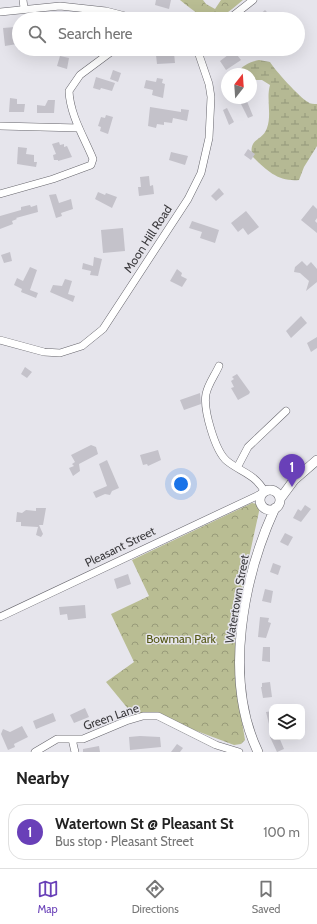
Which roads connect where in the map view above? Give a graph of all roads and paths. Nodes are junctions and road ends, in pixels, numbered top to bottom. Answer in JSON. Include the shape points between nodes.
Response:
{"nodes":[{"id":1,"x":23,"y":0,"type":"edge"},
{"id":2,"x":253,"y":0,"type":"edge"},
{"id":3,"x":24,"y":8,"type":"junction"},
{"id":4,"x":0,"y":12,"type":"edge"},
{"id":5,"x":110,"y":12,"type":"edge"},
{"id":6,"x":238,"y":12,"type":"edge"},
{"id":7,"x":106,"y":56,"type":"edge"},
{"id":8,"x":199,"y":56,"type":"edge"},
{"id":9,"x":0,"y":126,"type":"edge"},
{"id":10,"x":78,"y":128,"type":"junction"},
{"id":11,"x":0,"y":194,"type":"edge"},
{"id":12,"x":0,"y":340,"type":"edge"},
{"id":13,"x":219,"y":366,"type":"dead end"},
{"id":14,"x":286,"y":411,"type":"dead end"},
{"id":15,"x":317,"y":460,"type":"edge"},
{"id":16,"x":238,"y":466,"type":"junction"},
{"id":17,"x":294,"y":480,"type":"junction"},
{"id":18,"x":265,"y":494,"type":"junction"},
{"id":19,"x":280,"y":499,"type":"junction"},
{"id":20,"x":270,"y":508,"type":"junction"},
{"id":21,"x":0,"y":617,"type":"edge"},
{"id":22,"x":72,"y":739,"type":"junction"},
{"id":23,"x":35,"y":752,"type":"edge"},
{"id":24,"x":75,"y":752,"type":"edge"},
{"id":25,"x":239,"y":752,"type":"edge"},
{"id":26,"x":258,"y":752,"type":"edge"}],
"edges":[{"from":1,"to":3,"type":"street"},
{"from":2,"to":6,"type":"street"},
{"from":3,"to":4,"type":"street"},
{"from":3,"to":5,"type":"street","via":[[66,6]]},
{"from":7,"to":10,"type":"street","via":[[80,75],[68,90]]},
{"from":8,"to":12,"type":"street","name":"Moon Hill Road","via":[[211,97],[209,138],[201,173],[188,199],[103,329],[90,342],[60,352],[44,352]]},
{"from":9,"to":10,"type":"street"},
{"from":10,"to":11,"type":"street","via":[[93,159],[92,164]]},
{"from":13,"to":16,"type":"street","via":[[206,395],[206,413],[222,455]]},
{"from":14,"to":16,"type":"street","via":[[248,447]]},
{"from":15,"to":17,"type":"main road","name":"Pleasant Street"},
{"from":16,"to":18,"type":"street","via":[[259,481]]},
{"from":17,"to":18,"type":"main road","name":"Pleasant Street"},
{"from":17,"to":19,"type":"main road","name":"Pleasant Street"},
{"from":18,"to":19,"type":"main road","via":[[278,493]]},
{"from":18,"to":20,"type":"main road"},
{"from":18,"to":21,"type":"street","name":"Pleasant Street"},
{"from":19,"to":20,"type":"main road","name":"Pleasant Street","via":[[279,504]]},
{"from":20,"to":26,"type":"main road","name":"Watertown Street","via":[[247,597],[239,662],[244,702]]},
{"from":22,"to":23,"type":"street","name":"Green Lane","via":[[57,739]]},
{"from":22,"to":24,"type":"street"},
{"from":22,"to":25,"type":"street","name":"Green Lane","via":[[84,739],[143,716],[158,716],[216,745]]}]}
